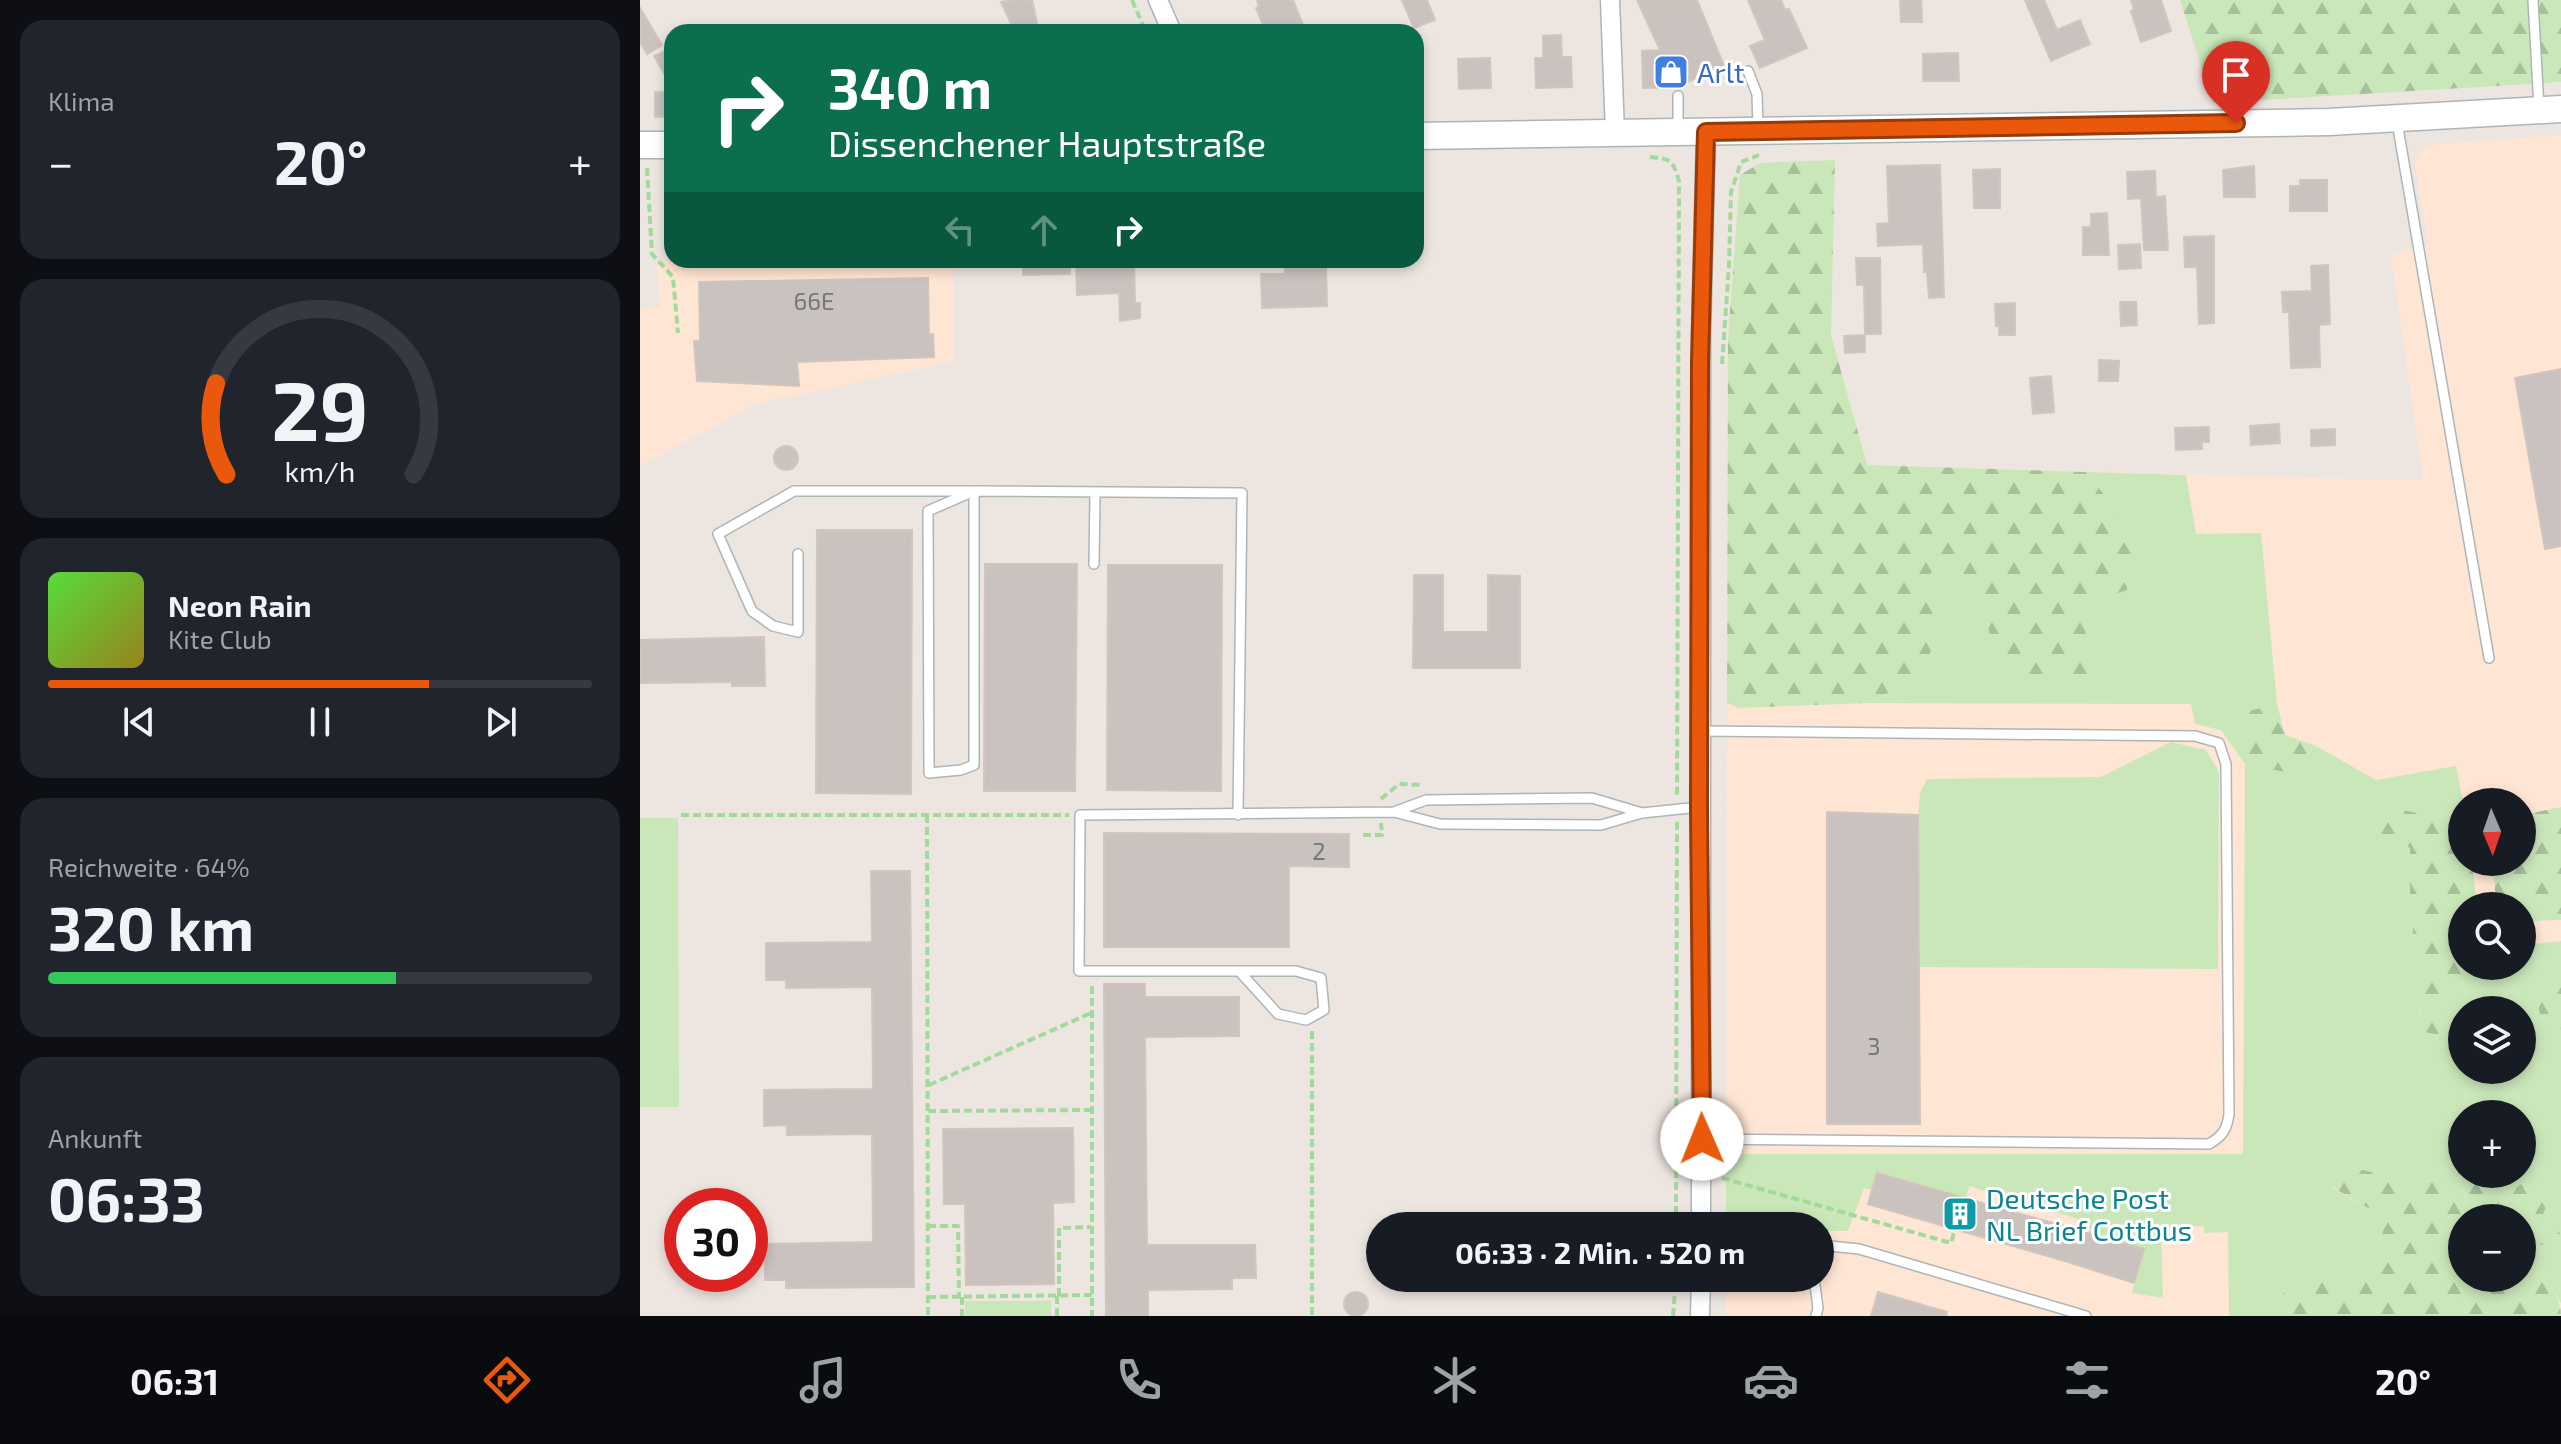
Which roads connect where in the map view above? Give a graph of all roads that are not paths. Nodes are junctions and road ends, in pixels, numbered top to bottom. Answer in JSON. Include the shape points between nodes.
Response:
{"nodes":[{"id":1,"x":1158,"y":0,"type":"edge"},
{"id":2,"x":1610,"y":0,"type":"edge"},
{"id":3,"x":2533,"y":0,"type":"edge"},
{"id":4,"x":1168,"y":24,"type":"edge"},
{"id":5,"x":1748,"y":71,"type":"dead end"},
{"id":6,"x":1678,"y":96,"type":"dead end"},
{"id":7,"x":2550,"y":110,"type":"edge"},
{"id":8,"x":2397,"y":119,"type":"junction"},
{"id":9,"x":1758,"y":131,"type":"junction"},
{"id":10,"x":1678,"y":132,"type":"junction"},
{"id":11,"x":1706,"y":132,"type":"junction"},
{"id":12,"x":1615,"y":133,"type":"junction"},
{"id":13,"x":1424,"y":136,"type":"edge"},
{"id":14,"x":974,"y":491,"type":"junction"},
{"id":15,"x":1095,"y":493,"type":"junction"},
{"id":16,"x":798,"y":554,"type":"dead end"},
{"id":17,"x":1094,"y":564,"type":"dead end"},
{"id":18,"x":2489,"y":658,"type":"dead end"},
{"id":19,"x":1699,"y":731,"type":"junction"},
{"id":20,"x":1699,"y":807,"type":"junction"},
{"id":21,"x":1394,"y":812,"type":"junction"},
{"id":22,"x":1642,"y":813,"type":"junction"},
{"id":23,"x":1238,"y":815,"type":"junction"},
{"id":24,"x":1239,"y":971,"type":"junction"},
{"id":25,"x":1702,"y":1139,"type":"junction"},
{"id":26,"x":1701,"y":1212,"type":"edge"},
{"id":27,"x":1834,"y":1246,"type":"edge"},
{"id":28,"x":1701,"y":1292,"type":"edge"},
{"id":29,"x":1816,"y":1292,"type":"edge"},
{"id":30,"x":1700,"y":1316,"type":"edge"},
{"id":31,"x":1816,"y":1316,"type":"edge"},
{"id":32,"x":2086,"y":1316,"type":"edge"}],
"edges":[{"from":1,"to":4,"type":"street"},
{"from":2,"to":12,"type":"street"},
{"from":3,"to":7,"type":"lane"},
{"from":5,"to":9,"type":"lane","via":[[1757,94]]},
{"from":6,"to":10,"type":"lane"},
{"from":7,"to":8,"type":"main road"},
{"from":8,"to":9,"type":"main road"},
{"from":8,"to":18,"type":"lane"},
{"from":9,"to":11,"type":"main road"},
{"from":10,"to":11,"type":"main road"},
{"from":10,"to":12,"type":"main road"},
{"from":11,"to":19,"type":"street"},
{"from":12,"to":13,"type":"main road"},
{"from":14,"to":14,"type":"lane","via":[[974,765],[929,773],[928,511]]},
{"from":14,"to":15,"type":"lane"},
{"from":14,"to":16,"type":"lane","via":[[794,491],[718,534],[752,611],[773,626],[798,632]]},
{"from":15,"to":17,"type":"lane"},
{"from":15,"to":23,"type":"lane","via":[[1242,493]]},
{"from":19,"to":20,"type":"street"},
{"from":19,"to":25,"type":"lane","via":[[2195,736],[2219,743],[2226,764],[2229,1114],[2227,1128],[2209,1144]]},
{"from":20,"to":22,"type":"lane"},
{"from":20,"to":25,"type":"street"},
{"from":21,"to":22,"type":"lane","via":[[1440,824],[1557,825],[1601,825]]},
{"from":21,"to":22,"type":"lane","via":[[1426,800],[1592,798]]},
{"from":21,"to":23,"type":"lane"},
{"from":23,"to":24,"type":"lane","via":[[1080,815],[1079,971]]},
{"from":24,"to":24,"type":"lane","via":[[1278,1014],[1306,1020],[1324,1010],[1321,978],[1296,971]]},
{"from":25,"to":26,"type":"street"},
{"from":27,"to":32,"type":"lane","via":[[1859,1249]]},
{"from":28,"to":30,"type":"street"},
{"from":29,"to":31,"type":"lane"}]}
